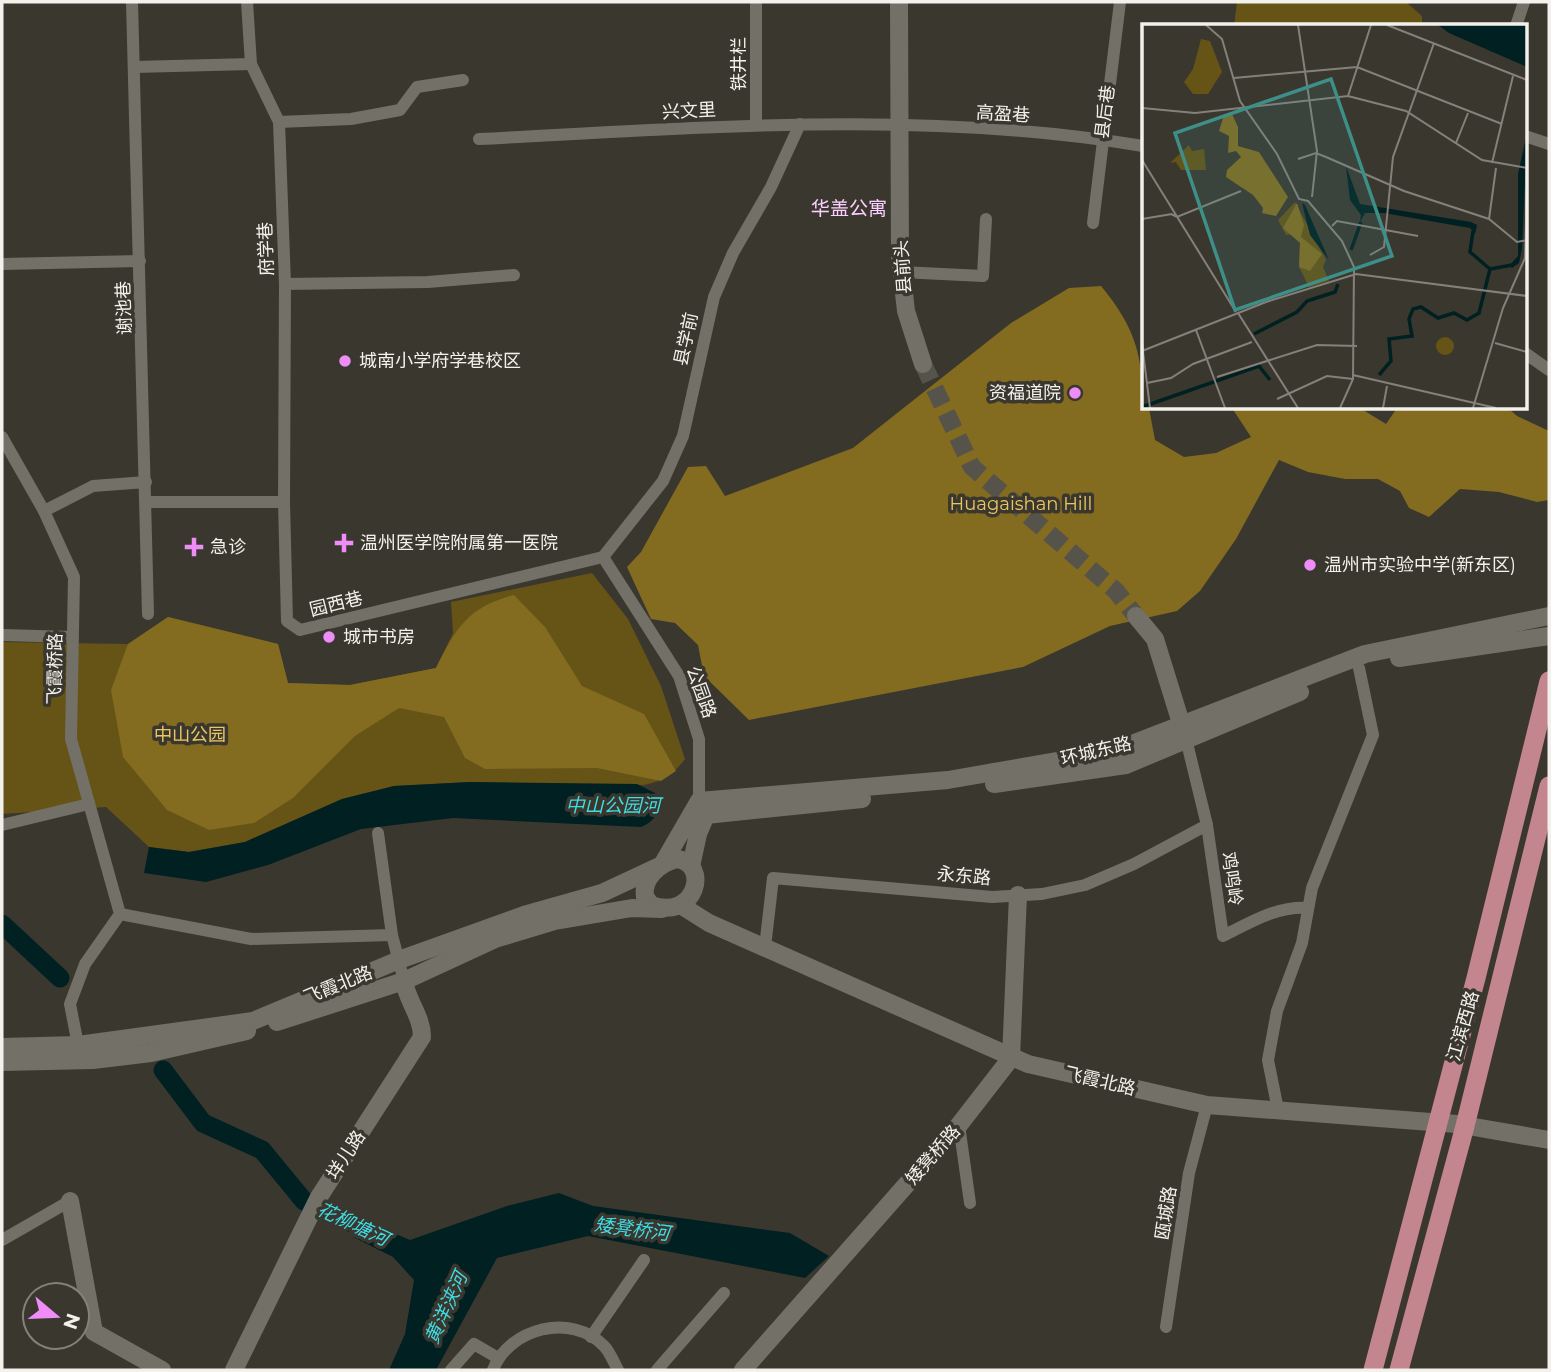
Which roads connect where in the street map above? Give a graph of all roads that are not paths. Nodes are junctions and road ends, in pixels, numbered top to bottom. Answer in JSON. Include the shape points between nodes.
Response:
{"nodes":[{"id":1,"x":132,"y":2,"type":"edge"},
{"id":2,"x":247,"y":2,"type":"edge"},
{"id":3,"x":756,"y":2,"type":"edge"},
{"id":4,"x":899,"y":2,"type":"edge"},
{"id":5,"x":1119,"y":2,"type":"edge"},
{"id":6,"x":1524,"y":2,"type":"edge"},
{"id":7,"x":1517,"y":24,"type":"edge"},
{"id":8,"x":251,"y":64,"type":"junction"},
{"id":9,"x":134,"y":67,"type":"junction"},
{"id":10,"x":463,"y":80,"type":"dead end"},
{"id":11,"x":279,"y":122,"type":"junction"},
{"id":12,"x":800,"y":124,"type":"junction"},
{"id":13,"x":756,"y":125,"type":"junction"},
{"id":14,"x":902,"y":125,"type":"junction"},
{"id":15,"x":1526,"y":136,"type":"edge"},
{"id":16,"x":479,"y":139,"type":"dead end"},
{"id":17,"x":1101,"y":139,"type":"junction"},
{"id":18,"x":1549,"y":144,"type":"edge"},
{"id":19,"x":1142,"y":146,"type":"edge"},
{"id":20,"x":986,"y":219,"type":"dead end"},
{"id":21,"x":1093,"y":223,"type":"dead end"},
{"id":22,"x":140,"y":261,"type":"junction"},
{"id":23,"x":2,"y":264,"type":"edge"},
{"id":24,"x":901,"y":272,"type":"junction"},
{"id":25,"x":514,"y":275,"type":"dead end"},
{"id":26,"x":285,"y":284,"type":"junction"},
{"id":27,"x":1526,"y":354,"type":"edge"},
{"id":28,"x":923,"y":363,"type":"tunnel mouth"},
{"id":29,"x":1549,"y":370,"type":"edge"},
{"id":30,"x":2,"y":437,"type":"edge"},
{"id":31,"x":146,"y":482,"type":"junction"},
{"id":32,"x":147,"y":502,"type":"junction"},
{"id":33,"x":284,"y":502,"type":"junction"},
{"id":34,"x":44,"y":512,"type":"junction"},
{"id":35,"x":603,"y":557,"type":"junction"},
{"id":36,"x":148,"y":614,"type":"dead end"},
{"id":37,"x":1136,"y":616,"type":"tunnel mouth"},
{"id":38,"x":1549,"y":616,"type":"edge"},
{"id":39,"x":2,"y":635,"type":"edge"},
{"id":40,"x":1549,"y":636,"type":"edge"},
{"id":41,"x":73,"y":638,"type":"junction"},
{"id":42,"x":1359,"y":668,"type":"junction"},
{"id":43,"x":1549,"y":681,"type":"edge"},
{"id":44,"x":1184,"y":732,"type":"junction"},
{"id":45,"x":1549,"y":786,"type":"edge"},
{"id":46,"x":89,"y":804,"type":"junction"},
{"id":47,"x":703,"y":808,"type":"junction"},
{"id":48,"x":2,"y":825,"type":"edge"},
{"id":49,"x":1207,"y":825,"type":"junction"},
{"id":50,"x":378,"y":833,"type":"dead end"},
{"id":51,"x":662,"y":865,"type":"junction"},
{"id":52,"x":691,"y":866,"type":"junction"},
{"id":53,"x":1018,"y":895,"type":"junction"},
{"id":54,"x":682,"y":906,"type":"junction"},
{"id":55,"x":1308,"y":908,"type":"junction"},
{"id":56,"x":663,"y":909,"type":"junction"},
{"id":57,"x":120,"y":914,"type":"junction"},
{"id":58,"x":392,"y":935,"type":"junction"},
{"id":59,"x":765,"y":947,"type":"junction"},
{"id":60,"x":400,"y":960,"type":"junction"},
{"id":61,"x":404,"y":981,"type":"junction"},
{"id":62,"x":78,"y":1045,"type":"junction"},
{"id":63,"x":2,"y":1047,"type":"edge"},
{"id":64,"x":1010,"y":1058,"type":"junction"},
{"id":65,"x":2,"y":1062,"type":"edge"},
{"id":66,"x":1207,"y":1105,"type":"junction"},
{"id":67,"x":1278,"y":1110,"type":"junction"},
{"id":68,"x":1438,"y":1123,"type":"junction"},
{"id":69,"x":959,"y":1125,"type":"junction"},
{"id":70,"x":1465,"y":1126,"type":"junction"},
{"id":71,"x":1549,"y":1140,"type":"edge"},
{"id":72,"x":70,"y":1201,"type":"joint"},
{"id":73,"x":970,"y":1203,"type":"dead end"},
{"id":74,"x":2,"y":1240,"type":"edge"},
{"id":75,"x":644,"y":1260,"type":"dead end"},
{"id":76,"x":724,"y":1293,"type":"dead end"},
{"id":77,"x":1166,"y":1327,"type":"dead end"},
{"id":78,"x":591,"y":1337,"type":"junction"},
{"id":79,"x":496,"y":1364,"type":"edge"},
{"id":80,"x":162,"y":1370,"type":"edge"},
{"id":81,"x":234,"y":1370,"type":"edge"},
{"id":82,"x":451,"y":1370,"type":"edge"},
{"id":83,"x":618,"y":1370,"type":"edge"},
{"id":84,"x":657,"y":1370,"type":"edge"},
{"id":85,"x":743,"y":1370,"type":"edge"},
{"id":86,"x":1373,"y":1370,"type":"edge"},
{"id":87,"x":1399,"y":1370,"type":"edge"}],
"edges":[{"from":1,"to":9,"type":"street","name":"谢池巷"},
{"from":2,"to":8,"type":"street","name":"府学巷"},
{"from":3,"to":13,"type":"street","name":"铁井栏"},
{"from":4,"to":14,"type":"main road"},
{"from":5,"to":17,"type":"street","name":"县后巷"},
{"from":6,"to":7,"type":"street"},
{"from":8,"to":9,"type":"street"},
{"from":8,"to":11,"type":"street","name":"府学巷"},
{"from":9,"to":22,"type":"street","name":"谢池巷"},
{"from":10,"to":11,"type":"street","via":[[417,87],[400,110],[351,119]]},
{"from":11,"to":26,"type":"street","name":"府学巷"},
{"from":12,"to":13,"type":"street","name":"兴文里"},
{"from":12,"to":14,"type":"street","name":"兴文里"},
{"from":12,"to":35,"type":"street","name":"县学前","via":[[714,297],[683,436],[663,481]]},
{"from":13,"to":16,"type":"street","name":"兴文里"},
{"from":14,"to":17,"type":"street","name":"高盈巷"},
{"from":14,"to":24,"type":"main road","name":"县前头"},
{"from":15,"to":18,"type":"street"},
{"from":17,"to":19,"type":"street","name":"高盈巷"},
{"from":17,"to":21,"type":"street","name":"县后巷"},
{"from":20,"to":24,"type":"street","via":[[983,276]]},
{"from":22,"to":23,"type":"street"},
{"from":22,"to":31,"type":"street","name":"谢池巷"},
{"from":24,"to":28,"type":"main road","name":"县前头","via":[[906,311]]},
{"from":25,"to":26,"type":"street","via":[[428,282]]},
{"from":26,"to":33,"type":"street","name":"府学巷"},
{"from":27,"to":29,"type":"street"},
{"from":30,"to":34,"type":"street","name":"飞霞桥路"},
{"from":31,"to":32,"type":"street","name":"谢池巷"},
{"from":31,"to":34,"type":"street","via":[[93,486]]},
{"from":32,"to":33,"type":"street"},
{"from":32,"to":36,"type":"street","name":"谢池巷"},
{"from":33,"to":35,"type":"street","name":"园西巷","via":[[287,621],[300,630]]},
{"from":34,"to":41,"type":"street","name":"飞霞桥路","via":[[74,577]]},
{"from":35,"to":47,"type":"street","name":"公园路","via":[[679,676],[699,739]]},
{"from":37,"to":44,"type":"main road","via":[[1155,639]]},
{"from":38,"to":44,"type":"main road","name":"环城东路","via":[[1365,654]]},
{"from":39,"to":41,"type":"street"},
{"from":40,"to":42,"type":"main road","name":"环城东路"},
{"from":41,"to":46,"type":"street","name":"飞霞桥路","via":[[71,739]]},
{"from":42,"to":44,"type":"main road","name":"环城东路"},
{"from":42,"to":55,"type":"street","via":[[1373,735]]},
{"from":43,"to":68,"type":"main road","name":"江滨西路"},
{"from":44,"to":47,"type":"main road","name":"环城东路","via":[[1126,765],[948,790]]},
{"from":44,"to":49,"type":"street","name":"鸡鸣岭"},
{"from":45,"to":70,"type":"main road","name":"江滨西路"},
{"from":46,"to":48,"type":"street"},
{"from":46,"to":57,"type":"street","name":"飞霞桥路"},
{"from":47,"to":51,"type":"main road"},
{"from":47,"to":52,"type":"main road"},
{"from":49,"to":53,"type":"street","name":"永东路","via":[[1154,855],[1085,885]]},
{"from":49,"to":55,"type":"street","name":"鸡鸣岭","via":[[1223,936],[1286,908]]},
{"from":50,"to":58,"type":"street"},
{"from":51,"to":52,"type":"main road","name":"飞霞北路","via":[[677,859]]},
{"from":51,"to":56,"type":"main road","via":[[646,882],[644,892],[651,905]]},
{"from":51,"to":60,"type":"main road","name":"飞霞北路","via":[[602,893],[524,915]]},
{"from":52,"to":54,"type":"main road","via":[[695,885]]},
{"from":53,"to":59,"type":"street","name":"永东路","via":[[992,897],[773,878]]},
{"from":53,"to":64,"type":"main road"},
{"from":54,"to":56,"type":"main road","name":"飞霞北路"},
{"from":54,"to":59,"type":"main road","name":"飞霞北路"},
{"from":55,"to":67,"type":"street","via":[[1277,1011],[1268,1060]]},
{"from":56,"to":61,"type":"main road","name":"飞霞北路","via":[[632,908],[555,921],[495,939]]},
{"from":57,"to":58,"type":"street","via":[[251,939]]},
{"from":57,"to":62,"type":"street","via":[[85,964],[70,1004]]},
{"from":58,"to":60,"type":"street"},
{"from":59,"to":64,"type":"main road","name":"飞霞北路"},
{"from":60,"to":61,"type":"street"},
{"from":60,"to":62,"type":"main road","name":"飞霞北路","via":[[253,1021]]},
{"from":61,"to":65,"type":"main road","name":"飞霞北路","via":[[214,1040],[93,1060]]},
{"from":61,"to":81,"type":"main road","name":"垟儿路","via":[[422,1023],[422,1037],[319,1197]]},
{"from":62,"to":63,"type":"main road","name":"飞霞北路"},
{"from":64,"to":66,"type":"main road","name":"飞霞北路"},
{"from":64,"to":69,"type":"main road","name":"矮凳桥路"},
{"from":66,"to":67,"type":"main road","name":"飞霞北路"},
{"from":66,"to":77,"type":"street","name":"瓯城路","via":[[1189,1173]]},
{"from":67,"to":68,"type":"main road","name":"飞霞北路"},
{"from":68,"to":70,"type":"main road","name":"飞霞北路"},
{"from":68,"to":86,"type":"main road","name":"江滨西路"},
{"from":69,"to":73,"type":"street"},
{"from":69,"to":85,"type":"main road","name":"矮凳桥路"},
{"from":70,"to":71,"type":"main road","name":"飞霞北路"},
{"from":70,"to":87,"type":"main road","name":"江滨西路"},
{"from":72,"to":74,"type":"street"},
{"from":72,"to":80,"type":"main road","via":[[94,1332]]},
{"from":75,"to":78,"type":"street"},
{"from":76,"to":84,"type":"street"},
{"from":78,"to":79,"type":"street","via":[[569,1329],[542,1329],[522,1336]]},
{"from":78,"to":83,"type":"street","via":[[604,1347]]},
{"from":79,"to":82,"type":"street","via":[[474,1344]]}]}
